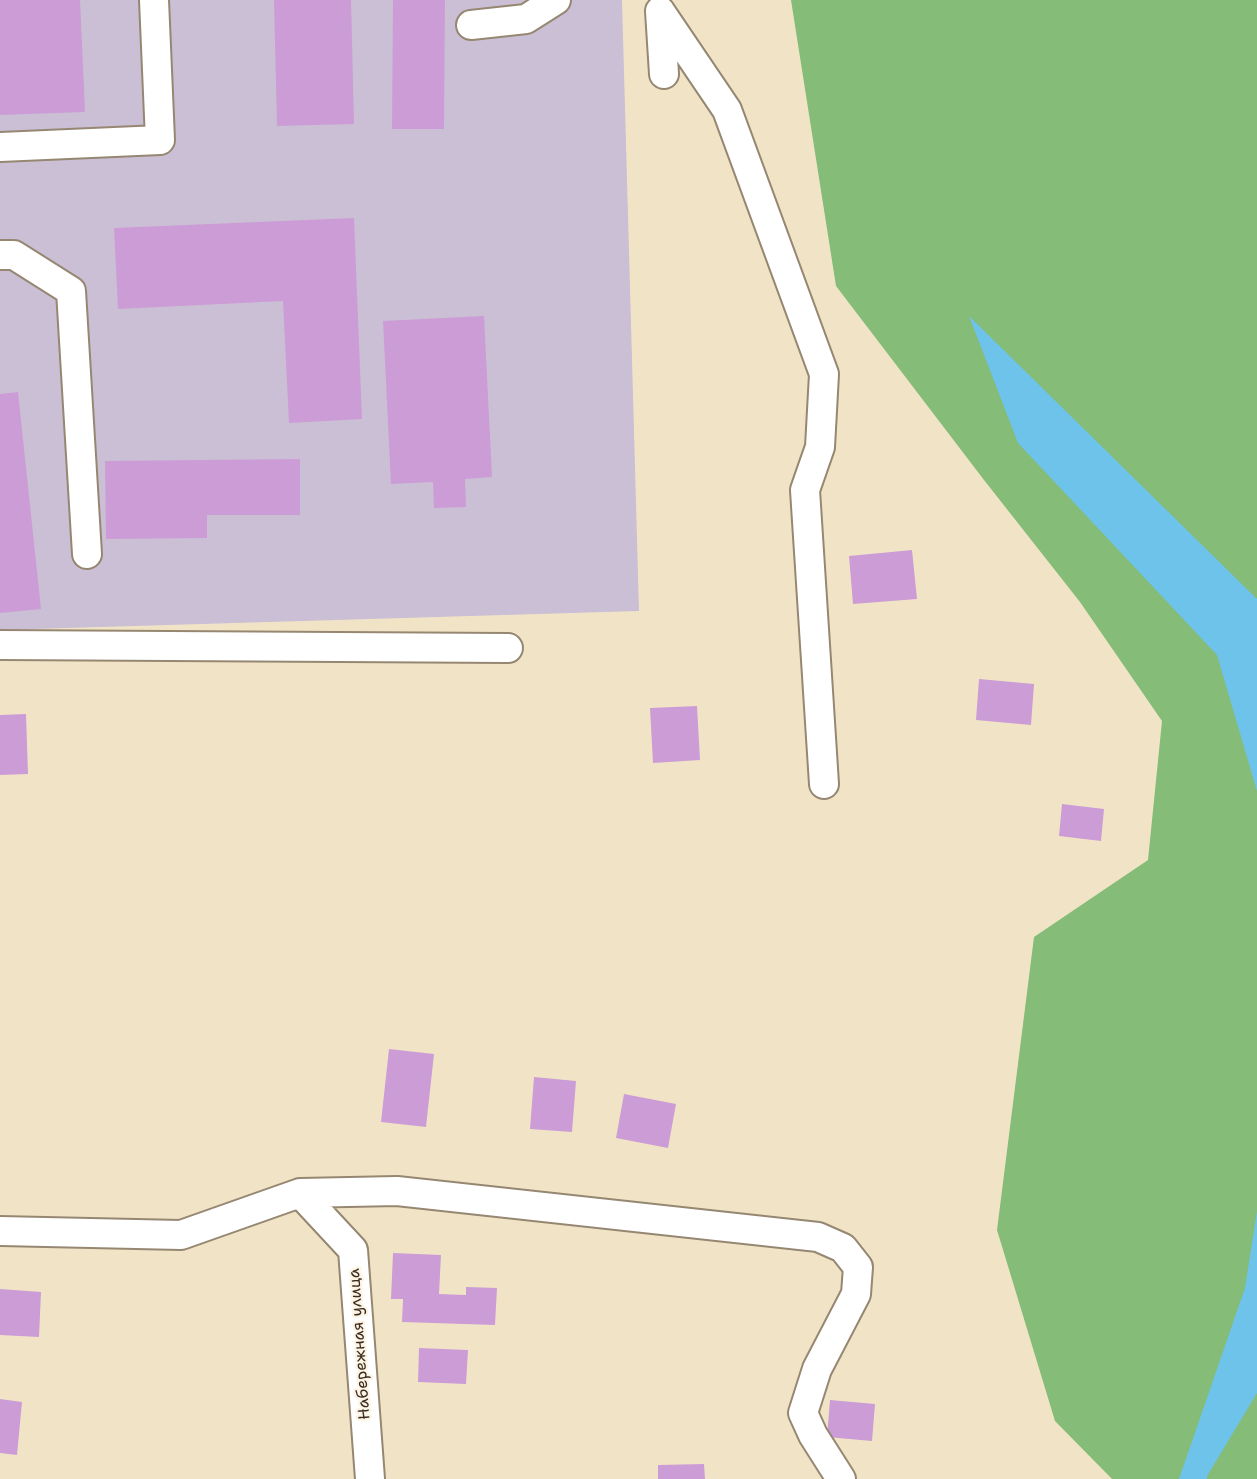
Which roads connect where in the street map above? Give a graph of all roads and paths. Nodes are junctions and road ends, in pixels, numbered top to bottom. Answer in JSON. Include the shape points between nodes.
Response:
{"nodes":[{"id":1,"x":154,"y":0,"type":"edge"},
{"id":2,"x":556,"y":0,"type":"edge"},
{"id":3,"x":660,"y":5,"type":"edge"},
{"id":4,"x":471,"y":25,"type":"dead end"},
{"id":5,"x":664,"y":74,"type":"dead end"},
{"id":6,"x":0,"y":147,"type":"edge"},
{"id":7,"x":0,"y":255,"type":"edge"},
{"id":8,"x":87,"y":554,"type":"dead end"},
{"id":9,"x":0,"y":645,"type":"edge"},
{"id":10,"x":508,"y":648,"type":"dead end"},
{"id":11,"x":824,"y":784,"type":"dead end"},
{"id":12,"x":300,"y":1193,"type":"junction"},
{"id":13,"x":0,"y":1231,"type":"edge"},
{"id":14,"x":370,"y":1479,"type":"edge"},
{"id":15,"x":841,"y":1479,"type":"edge"}],
"edges":[{"from":1,"to":6,"type":"street","via":[[160,140]]},
{"from":2,"to":4,"type":"street","via":[[526,20]]},
{"from":3,"to":5,"type":"street"},
{"from":3,"to":11,"type":"street","via":[[727,110],[824,374],[820,447],[805,490]]},
{"from":7,"to":8,"type":"street","via":[[14,255],[71,291]]},
{"from":9,"to":10,"type":"street"},
{"from":12,"to":13,"type":"street","via":[[181,1235]]},
{"from":12,"to":14,"type":"street","name":"Набережная улица","via":[[353,1250]]},
{"from":12,"to":15,"type":"street","via":[[397,1191],[818,1237],[843,1248],[858,1267],[856,1294],[818,1369],[803,1413]]}]}
